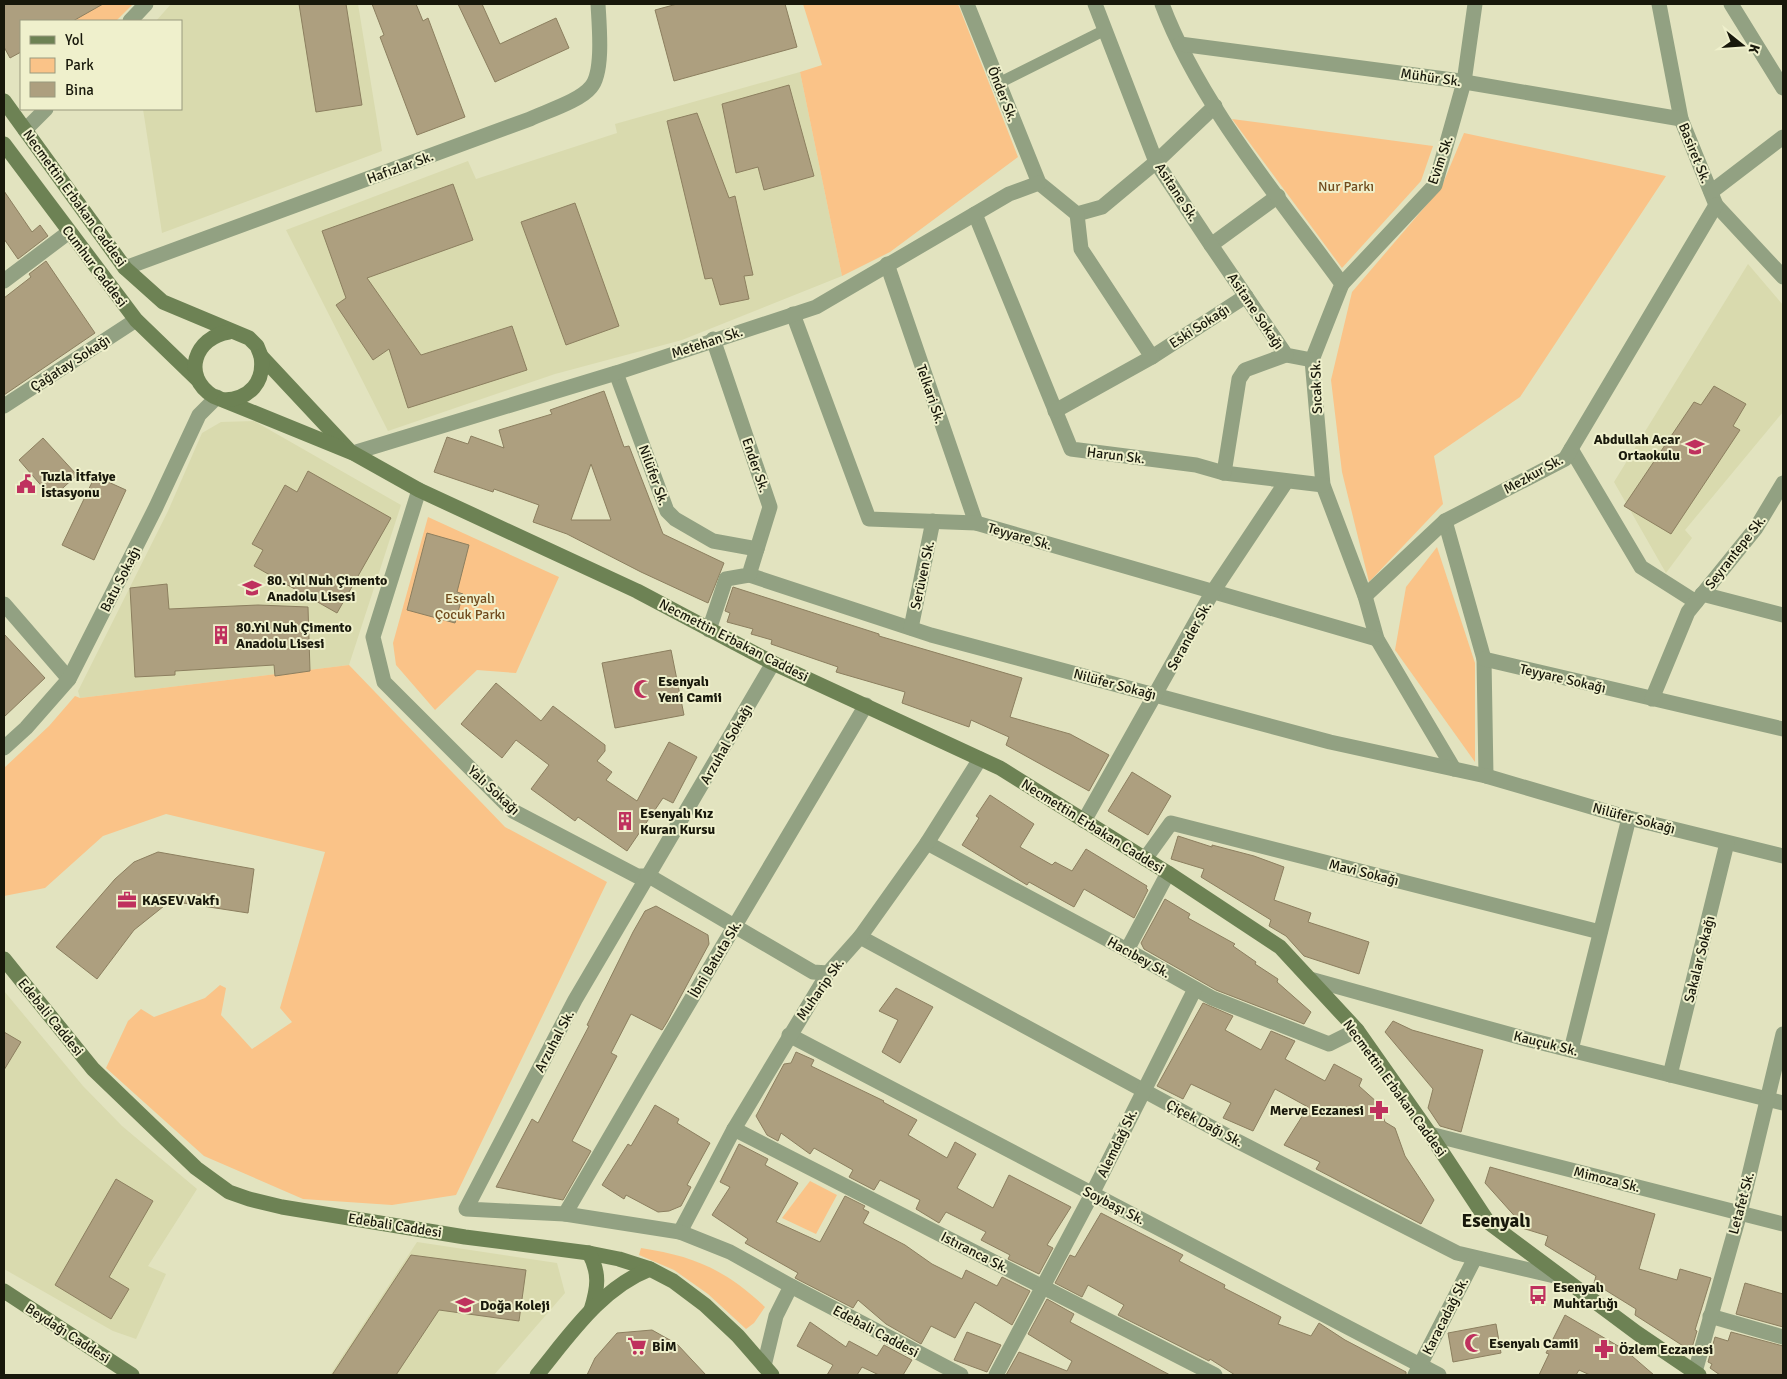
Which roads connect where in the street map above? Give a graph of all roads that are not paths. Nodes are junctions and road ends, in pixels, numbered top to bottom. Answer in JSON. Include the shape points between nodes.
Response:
{"nodes":[{"id":1,"x":146,"y":4,"type":"edge"},
{"id":2,"x":598,"y":4,"type":"edge"},
{"id":3,"x":966,"y":4,"type":"edge"},
{"id":4,"x":1162,"y":4,"type":"edge"},
{"id":5,"x":1475,"y":4,"type":"edge"},
{"id":6,"x":1659,"y":4,"type":"edge"},
{"id":7,"x":1731,"y":4,"type":"edge"},
{"id":8,"x":1098,"y":5,"type":"edge"},
{"id":9,"x":131,"y":20,"type":"edge"},
{"id":10,"x":1106,"y":30,"type":"junction"},
{"id":11,"x":1180,"y":44,"type":"junction"},
{"id":12,"x":1464,"y":82,"type":"junction"},
{"id":13,"x":999,"y":83,"type":"junction"},
{"id":14,"x":1783,"y":88,"type":"edge"},
{"id":15,"x":4,"y":102,"type":"edge"},
{"id":16,"x":1215,"y":106,"type":"junction"},
{"id":17,"x":45,"y":110,"type":"edge"},
{"id":18,"x":1681,"y":119,"type":"junction"},
{"id":19,"x":25,"y":130,"type":"junction"},
{"id":20,"x":1783,"y":137,"type":"edge"},
{"id":21,"x":4,"y":144,"type":"edge"},
{"id":22,"x":1156,"y":162,"type":"junction"},
{"id":23,"x":1039,"y":184,"type":"junction"},
{"id":24,"x":1278,"y":196,"type":"junction"},
{"id":25,"x":1713,"y":199,"type":"junction"},
{"id":26,"x":975,"y":214,"type":"junction"},
{"id":27,"x":1077,"y":214,"type":"junction"},
{"id":28,"x":69,"y":232,"type":"junction"},
{"id":29,"x":1211,"y":245,"type":"junction"},
{"id":30,"x":887,"y":264,"type":"junction"},
{"id":31,"x":125,"y":268,"type":"junction"},
{"id":32,"x":1783,"y":277,"type":"edge"},
{"id":33,"x":4,"y":281,"type":"edge"},
{"id":34,"x":1342,"y":284,"type":"junction"},
{"id":35,"x":1246,"y":296,"type":"junction"},
{"id":36,"x":793,"y":314,"type":"junction"},
{"id":37,"x":136,"y":320,"type":"junction"},
{"id":38,"x":229,"y":332,"type":"junction"},
{"id":39,"x":713,"y":339,"type":"junction"},
{"id":40,"x":1286,"y":355,"type":"junction"},
{"id":41,"x":261,"y":356,"type":"junction"},
{"id":42,"x":1152,"y":357,"type":"junction"},
{"id":43,"x":1312,"y":360,"type":"junction"},
{"id":44,"x":616,"y":373,"type":"junction"},
{"id":45,"x":200,"y":384,"type":"junction"},
{"id":46,"x":220,"y":399,"type":"junction"},
{"id":47,"x":4,"y":406,"type":"edge"},
{"id":48,"x":1055,"y":411,"type":"junction"},
{"id":49,"x":199,"y":414,"type":"junction"},
{"id":50,"x":1571,"y":449,"type":"junction"},
{"id":51,"x":353,"y":453,"type":"junction"},
{"id":52,"x":1224,"y":473,"type":"junction"},
{"id":53,"x":1286,"y":482,"type":"junction"},
{"id":54,"x":1783,"y":483,"type":"edge"},
{"id":55,"x":1323,"y":485,"type":"junction"},
{"id":56,"x":419,"y":490,"type":"junction"},
{"id":57,"x":1445,"y":521,"type":"junction"},
{"id":58,"x":933,"y":522,"type":"junction"},
{"id":59,"x":976,"y":523,"type":"junction"},
{"id":60,"x":757,"y":549,"type":"junction"},
{"id":61,"x":749,"y":575,"type":"junction"},
{"id":62,"x":1212,"y":593,"type":"junction"},
{"id":63,"x":1364,"y":596,"type":"junction"},
{"id":64,"x":1699,"y":598,"type":"junction"},
{"id":65,"x":4,"y":604,"type":"edge"},
{"id":66,"x":1783,"y":615,"type":"edge"},
{"id":67,"x":910,"y":628,"type":"junction"},
{"id":68,"x":709,"y":630,"type":"junction"},
{"id":69,"x":1377,"y":639,"type":"junction"},
{"id":70,"x":1484,"y":659,"type":"junction"},
{"id":71,"x":773,"y":663,"type":"junction"},
{"id":72,"x":69,"y":679,"type":"junction"},
{"id":73,"x":1156,"y":695,"type":"junction"},
{"id":74,"x":1652,"y":699,"type":"junction"},
{"id":75,"x":866,"y":705,"type":"junction"},
{"id":76,"x":1783,"y":729,"type":"edge"},
{"id":77,"x":4,"y":748,"type":"edge"},
{"id":78,"x":980,"y":759,"type":"junction"},
{"id":79,"x":1454,"y":769,"type":"junction"},
{"id":80,"x":1486,"y":776,"type":"junction"},
{"id":81,"x":1629,"y":818,"type":"junction"},
{"id":82,"x":1084,"y":821,"type":"junction"},
{"id":83,"x":927,"y":843,"type":"junction"},
{"id":84,"x":1727,"y":843,"type":"junction"},
{"id":85,"x":1783,"y":856,"type":"edge"},
{"id":86,"x":1145,"y":859,"type":"junction"},
{"id":87,"x":1168,"y":874,"type":"junction"},
{"id":88,"x":649,"y":876,"type":"junction"},
{"id":89,"x":734,"y":927,"type":"junction"},
{"id":90,"x":1600,"y":932,"type":"junction"},
{"id":91,"x":860,"y":937,"type":"junction"},
{"id":92,"x":1127,"y":950,"type":"junction"},
{"id":93,"x":4,"y":960,"type":"edge"},
{"id":94,"x":828,"y":973,"type":"junction"},
{"id":95,"x":1310,"y":979,"type":"junction"},
{"id":96,"x":1195,"y":989,"type":"junction"},
{"id":97,"x":1357,"y":1030,"type":"junction"},
{"id":98,"x":1783,"y":1034,"type":"edge"},
{"id":99,"x":789,"y":1035,"type":"junction"},
{"id":100,"x":1571,"y":1050,"type":"junction"},
{"id":101,"x":1670,"y":1075,"type":"junction"},
{"id":102,"x":1144,"y":1090,"type":"junction"},
{"id":103,"x":1768,"y":1099,"type":"junction"},
{"id":104,"x":1783,"y":1103,"type":"edge"},
{"id":105,"x":734,"y":1129,"type":"junction"},
{"id":106,"x":1430,"y":1134,"type":"junction"},
{"id":107,"x":1092,"y":1194,"type":"junction"},
{"id":108,"x":466,"y":1209,"type":"joint"},
{"id":109,"x":1740,"y":1213,"type":"junction"},
{"id":110,"x":566,"y":1214,"type":"junction"},
{"id":111,"x":1783,"y":1224,"type":"edge"},
{"id":112,"x":680,"y":1232,"type":"junction"},
{"id":113,"x":589,"y":1253,"type":"junction"},
{"id":114,"x":1476,"y":1258,"type":"junction"},
{"id":115,"x":650,"y":1269,"type":"junction"},
{"id":116,"x":1563,"y":1278,"type":"junction"},
{"id":117,"x":1042,"y":1285,"type":"junction"},
{"id":118,"x":791,"y":1286,"type":"junction"},
{"id":119,"x":4,"y":1291,"type":"edge"},
{"id":120,"x":590,"y":1310,"type":"junction"},
{"id":121,"x":1710,"y":1316,"type":"junction"},
{"id":122,"x":1783,"y":1337,"type":"edge"},
{"id":123,"x":768,"y":1370,"type":"edge"},
{"id":124,"x":1418,"y":1370,"type":"edge"},
{"id":125,"x":1697,"y":1374,"type":"edge"},
{"id":126,"x":132,"y":1375,"type":"edge"},
{"id":127,"x":537,"y":1375,"type":"edge"},
{"id":128,"x":961,"y":1375,"type":"edge"},
{"id":129,"x":996,"y":1375,"type":"edge"},
{"id":130,"x":1215,"y":1375,"type":"edge"},
{"id":131,"x":1438,"y":1375,"type":"edge"}],
"edges":[{"from":1,"to":9,"type":"street"},
{"from":2,"to":31,"type":"street","name":"Hafızlar Sk.","via":[[600,56],[592,87],[574,99],[530,119]]},
{"from":3,"to":13,"type":"street","name":"Önder Sk."},
{"from":4,"to":11,"type":"street"},
{"from":5,"to":12,"type":"street","name":"Evim Sk."},
{"from":6,"to":18,"type":"street","name":"Basiret Sk."},
{"from":7,"to":14,"type":"street"},
{"from":8,"to":10,"type":"street","name":"Asitane Sk."},
{"from":10,"to":13,"type":"lane"},
{"from":10,"to":22,"type":"street","name":"Asitane Sk."},
{"from":11,"to":12,"type":"street","name":"Mühür Sk."},
{"from":11,"to":16,"type":"street"},
{"from":12,"to":18,"type":"street","name":"Mühür Sk."},
{"from":12,"to":34,"type":"street","name":"Evim Sk.","via":[[1435,185]]},
{"from":13,"to":23,"type":"street","name":"Önder Sk."},
{"from":15,"to":19,"type":"main road","name":"Necmettin Erbakan Caddesi"},
{"from":16,"to":22,"type":"street"},
{"from":16,"to":24,"type":"street","via":[[1225,125]]},
{"from":17,"to":19,"type":"street"},
{"from":18,"to":25,"type":"street","name":"Basiret Sk."},
{"from":19,"to":31,"type":"main road","name":"Necmettin Erbakan Caddesi"},
{"from":20,"to":25,"type":"street"},
{"from":21,"to":28,"type":"main road","name":"Cumhur Caddesi"},
{"from":22,"to":27,"type":"street","via":[[1102,207]]},
{"from":22,"to":29,"type":"street","name":"Asitane Sk."},
{"from":23,"to":26,"type":"street","name":"Metehan Sk.","via":[[1010,194]]},
{"from":23,"to":27,"type":"street"},
{"from":24,"to":29,"type":"street"},
{"from":24,"to":34,"type":"street"},
{"from":25,"to":32,"type":"street","name":"Basiret Sk."},
{"from":25,"to":50,"type":"street","name":"Mezkur Sk."},
{"from":26,"to":30,"type":"street","name":"Metehan Sk."},
{"from":26,"to":48,"type":"street","name":"Harun Sk."},
{"from":27,"to":42,"type":"street","via":[[1081,249]]},
{"from":28,"to":33,"type":"street"},
{"from":28,"to":37,"type":"main road","name":"Cumhur Caddesi"},
{"from":29,"to":35,"type":"street","name":"Asitane Sokağı"},
{"from":30,"to":36,"type":"street","name":"Metehan Sk.","via":[[816,307]]},
{"from":30,"to":59,"type":"street","name":"Telkari Sk."},
{"from":31,"to":38,"type":"main road","name":"Necmettin Erbakan Caddesi","via":[[163,302]]},
{"from":34,"to":43,"type":"street","name":"Sıcak Sk."},
{"from":35,"to":40,"type":"street","name":"Asitane Sokağı"},
{"from":35,"to":42,"type":"street","name":"Eski Sokağı"},
{"from":36,"to":39,"type":"street","name":"Metehan Sk."},
{"from":36,"to":58,"type":"street","name":"Teyyare Sk.","via":[[869,519]]},
{"from":37,"to":45,"type":"main road","name":"Cumhur Caddesi"},
{"from":37,"to":47,"type":"street","name":"Çağatay Sokağı"},
{"from":38,"to":41,"type":"main road","name":"Necmettin Erbakan Caddesi","via":[[249,338]]},
{"from":38,"to":45,"type":"main road","via":[[218,333],[201,347],[195,368]]},
{"from":39,"to":44,"type":"street","name":"Metehan Sk."},
{"from":39,"to":60,"type":"street","name":"Ender Sk.","via":[[770,507]]},
{"from":40,"to":43,"type":"street","name":"Asitane Sokağı"},
{"from":40,"to":52,"type":"street","via":[[1244,370],[1239,379]]},
{"from":41,"to":46,"type":"main road","via":[[263,367],[255,388],[235,399]]},
{"from":41,"to":51,"type":"main road","name":"Necmettin Erbakan Caddesi"},
{"from":42,"to":48,"type":"street","name":"Eski Sokağı"},
{"from":43,"to":55,"type":"street","name":"Sıcak Sk."},
{"from":44,"to":51,"type":"street","name":"Metehan Sk."},
{"from":44,"to":60,"type":"street","name":"Nilüfer Sk.","via":[[668,511],[675,519],[713,541]]},
{"from":45,"to":46,"type":"main road","name":"Necmettin Erbakan Caddesi"},
{"from":45,"to":49,"type":"street"},
{"from":46,"to":49,"type":"street","name":"Batu Sokağı"},
{"from":46,"to":51,"type":"main road","name":"Necmettin Erbakan Caddesi"},
{"from":48,"to":52,"type":"street","name":"Harun Sk.","via":[[1071,449],[1196,465]]},
{"from":49,"to":72,"type":"street","name":"Batu Sokağı"},
{"from":50,"to":57,"type":"street","name":"Mezkur Sk.","via":[[1565,459]]},
{"from":50,"to":64,"type":"street","via":[[1641,567]]},
{"from":51,"to":56,"type":"main road","name":"Necmettin Erbakan Caddesi"},
{"from":52,"to":53,"type":"street","name":"Harun Sk."},
{"from":53,"to":55,"type":"street","name":"Harun Sk."},
{"from":53,"to":62,"type":"street","name":"Serander Sk."},
{"from":54,"to":64,"type":"street","name":"Seyrantepe Sk.","via":[[1756,528]]},
{"from":55,"to":63,"type":"street","name":"Sıcak Sk."},
{"from":56,"to":68,"type":"main road","name":"Necmettin Erbakan Caddesi","via":[[637,591]]},
{"from":56,"to":88,"type":"street","name":"Yalı Sokağı","via":[[373,637],[384,682],[513,811],[636,876]]},
{"from":57,"to":63,"type":"street","name":"Mezkur Sk."},
{"from":57,"to":70,"type":"street"},
{"from":58,"to":59,"type":"street","name":"Teyyare Sk."},
{"from":58,"to":67,"type":"street","name":"Serüven Sk."},
{"from":59,"to":62,"type":"street","name":"Teyyare Sk."},
{"from":60,"to":61,"type":"street","name":"Ender Sk."},
{"from":61,"to":67,"type":"street","name":"Nilüfer Sokağı"},
{"from":61,"to":68,"type":"street","via":[[726,579]]},
{"from":62,"to":69,"type":"street","name":"Teyyare Sk."},
{"from":62,"to":73,"type":"street","name":"Serander Sk."},
{"from":63,"to":69,"type":"street","name":"Sıcak Sk."},
{"from":64,"to":66,"type":"street"},
{"from":64,"to":74,"type":"street","name":"Seyrantepe Sk.","via":[[1688,612]]},
{"from":65,"to":72,"type":"street"},
{"from":67,"to":73,"type":"street","name":"Nilüfer Sokağı"},
{"from":68,"to":71,"type":"main road","name":"Necmettin Erbakan Caddesi"},
{"from":69,"to":79,"type":"street","name":"Sıcak Sk."},
{"from":70,"to":74,"type":"street","name":"Teyyare Sokağı"},
{"from":70,"to":80,"type":"street"},
{"from":71,"to":75,"type":"main road","name":"Necmettin Erbakan Caddesi"},
{"from":71,"to":88,"type":"street","name":"Arzuhal Sokağı"},
{"from":72,"to":77,"type":"street","name":"Batu Sokağı"},
{"from":73,"to":79,"type":"street","name":"Nilüfer Sokağı","via":[[1330,742]]},
{"from":73,"to":82,"type":"street","name":"Serander Sk."},
{"from":74,"to":76,"type":"street","name":"Teyyare Sokağı"},
{"from":75,"to":78,"type":"main road","name":"Necmettin Erbakan Caddesi"},
{"from":75,"to":89,"type":"street","name":"İbni Batuta Sk."},
{"from":78,"to":82,"type":"main road","name":"Necmettin Erbakan Caddesi","via":[[1000,768]]},
{"from":78,"to":83,"type":"street","name":"Muharip Sk."},
{"from":79,"to":80,"type":"street","name":"Nilüfer Sokağı"},
{"from":80,"to":81,"type":"street","name":"Nilüfer Sokağı"},
{"from":81,"to":84,"type":"street","name":"Nilüfer Sokağı"},
{"from":81,"to":90,"type":"street"},
{"from":82,"to":86,"type":"main road","name":"Necmettin Erbakan Caddesi"},
{"from":83,"to":91,"type":"street","name":"Muharip Sk."},
{"from":83,"to":92,"type":"street","name":"Hacıbey Sk."},
{"from":84,"to":85,"type":"street","name":"Nilüfer Sokağı"},
{"from":84,"to":101,"type":"street","name":"Sakalar Sokağı"},
{"from":86,"to":87,"type":"main road","name":"Necmettin Erbakan Caddesi"},
{"from":86,"to":90,"type":"street","name":"Mavi Sokağı","via":[[1171,824]]},
{"from":87,"to":92,"type":"street"},
{"from":87,"to":95,"type":"main road","name":"Necmettin Erbakan Caddesi","via":[[1280,947]]},
{"from":88,"to":89,"type":"street","name":"Yalı Sokağı"},
{"from":88,"to":108,"type":"street","name":"Arzuhal Sk.","via":[[575,1000]]},
{"from":89,"to":94,"type":"street","name":"Yalı Sokağı","via":[[813,972]]},
{"from":89,"to":110,"type":"street","name":"İbni Batuta Sk."},
{"from":90,"to":100,"type":"street"},
{"from":91,"to":94,"type":"street","name":"Muharip Sk."},
{"from":91,"to":102,"type":"street","name":"Çiçek Dağı Sk."},
{"from":92,"to":96,"type":"street","name":"Hacıbey Sk."},
{"from":93,"to":113,"type":"main road","name":"Edebali Caddesi","via":[[92,1069],[196,1168],[230,1192],[291,1208],[465,1237]]},
{"from":94,"to":99,"type":"street","name":"Muharip Sk."},
{"from":95,"to":97,"type":"main road","name":"Necmettin Erbakan Caddesi"},
{"from":95,"to":100,"type":"street","name":"Kauçuk Sk."},
{"from":96,"to":97,"type":"street","name":"Hacıbey Sk.","via":[[1329,1044]]},
{"from":96,"to":102,"type":"street","name":"Alemdağ Sk."},
{"from":97,"to":106,"type":"main road","name":"Necmettin Erbakan Caddesi"},
{"from":98,"to":103,"type":"street","name":"Letafet Sk."},
{"from":99,"to":105,"type":"street","name":"Muharip Sk."},
{"from":99,"to":107,"type":"street","name":"Soybaşı Sk."},
{"from":100,"to":101,"type":"street","name":"Kauçuk Sk."},
{"from":101,"to":103,"type":"street","name":"Kauçuk Sk."},
{"from":102,"to":107,"type":"street","name":"Alemdağ Sk."},
{"from":102,"to":114,"type":"street","name":"Çiçek Dağı Sk.","via":[[1457,1254]]},
{"from":103,"to":104,"type":"street","name":"Kauçuk Sk."},
{"from":103,"to":109,"type":"street","name":"Letafet Sk."},
{"from":105,"to":112,"type":"street","name":"Muharip Sk."},
{"from":105,"to":117,"type":"street","name":"Istıranca Sk."},
{"from":106,"to":109,"type":"street","name":"Mimoza Sk."},
{"from":106,"to":116,"type":"main road","name":"Necmettin Erbakan Caddesi","via":[[1488,1222]]},
{"from":107,"to":117,"type":"street","name":"Alemdağ Sk."},
{"from":107,"to":124,"type":"street","name":"Soybaşı Sk."},
{"from":108,"to":110,"type":"street","name":"Edebali Caddesi"},
{"from":109,"to":111,"type":"street","name":"Mimoza Sk."},
{"from":109,"to":121,"type":"street","name":"Letafet Sk."},
{"from":110,"to":112,"type":"street","name":"Edebali Caddesi"},
{"from":112,"to":118,"type":"street","name":"Edebali Caddesi","via":[[730,1252]]},
{"from":113,"to":115,"type":"main road","name":"Edebali Caddesi"},
{"from":113,"to":120,"type":"main road","via":[[596,1266],[598,1282]]},
{"from":114,"to":116,"type":"street","name":"Çiçek Dağı Sk."},
{"from":114,"to":124,"type":"street","name":"Karacadağ Sk."},
{"from":115,"to":120,"type":"main road","via":[[628,1280]]},
{"from":115,"to":123,"type":"main road","name":"Edebali Caddesi","via":[[673,1281],[705,1305]]},
{"from":116,"to":125,"type":"main road","name":"Necmettin Erbakan Caddesi"},
{"from":117,"to":129,"type":"street","name":"Alemdağ Sk."},
{"from":117,"to":130,"type":"street","name":"Istıranca Sk."},
{"from":118,"to":123,"type":"street","name":"Edebali Caddesi","via":[[776,1316]]},
{"from":118,"to":128,"type":"street","name":"Edebali Caddesi"},
{"from":119,"to":126,"type":"main road","name":"Beydağı Caddesi"},
{"from":120,"to":127,"type":"main road"},
{"from":121,"to":122,"type":"street"},
{"from":121,"to":125,"type":"street","name":"Letafet Sk."},
{"from":124,"to":131,"type":"street","name":"Soybaşı Sk."}]}
